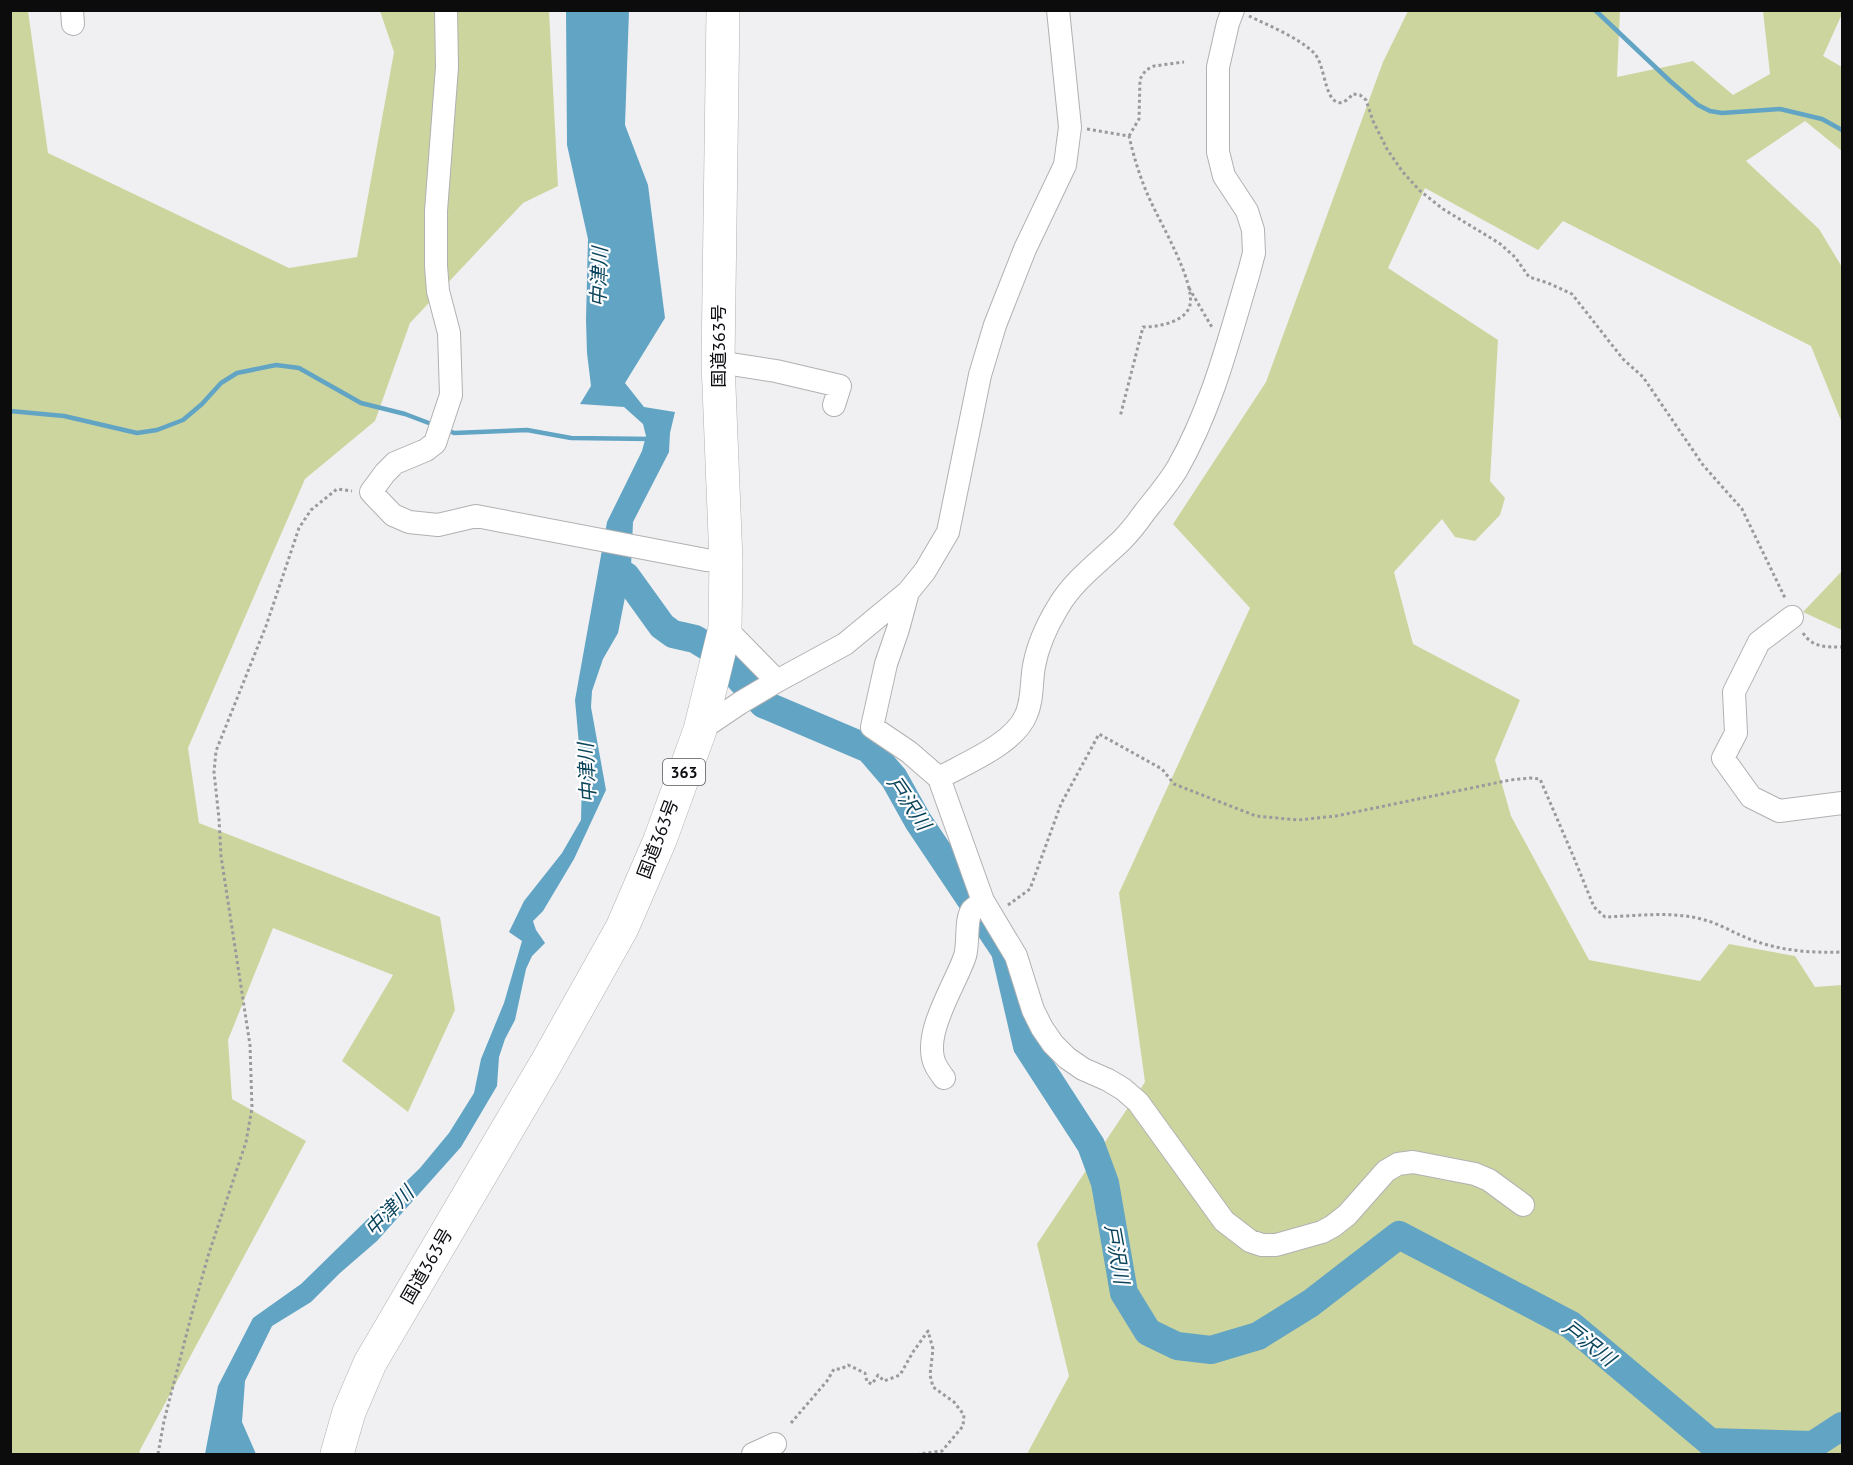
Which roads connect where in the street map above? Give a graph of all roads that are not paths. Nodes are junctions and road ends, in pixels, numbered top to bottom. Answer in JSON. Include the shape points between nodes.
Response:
{"nodes":[{"id":1,"x":446,"y":10,"type":"edge"},
{"id":2,"x":723,"y":10,"type":"edge"},
{"id":3,"x":1058,"y":10,"type":"edge"},
{"id":4,"x":1240,"y":13,"type":"edge"},
{"id":5,"x":718,"y":362,"type":"junction"},
{"id":6,"x":834,"y":405,"type":"dead end"},
{"id":7,"x":716,"y":560,"type":"junction"},
{"id":8,"x":908,"y":592,"type":"junction"},
{"id":9,"x":1792,"y":617,"type":"road end"},
{"id":10,"x":725,"y":628,"type":"junction"},
{"id":11,"x":777,"y":681,"type":"junction"},
{"id":12,"x":700,"y":730,"type":"junction"},
{"id":13,"x":939,"y":778,"type":"junction"},
{"id":14,"x":1842,"y":804,"type":"edge"},
{"id":15,"x":983,"y":901,"type":"junction"},
{"id":16,"x":944,"y":1078,"type":"dead end"},
{"id":17,"x":1523,"y":1205,"type":"dead end"},
{"id":18,"x":776,"y":1444,"type":"dead end"},
{"id":19,"x":338,"y":1455,"type":"edge"},
{"id":20,"x":753,"y":1455,"type":"edge"}],
"edges":[{"from":1,"to":7,"type":"street","via":[[447,68],[436,211],[436,266],[449,333],[451,395],[435,443],[395,463],[372,492],[393,515],[409,522],[438,525],[476,516]]},
{"from":2,"to":5,"type":"highway","name":"国道363号","number":"363"},
{"from":3,"to":8,"type":"street","via":[[1070,126],[1065,165],[995,325],[948,532]]},
{"from":4,"to":13,"type":"street","via":[[1228,23],[1218,67],[1218,152],[1224,176],[1247,211],[1254,253],[1213,391],[1175,471],[1123,539],[1059,604],[1043,634],[1026,716],[1015,732]]},
{"from":5,"to":6,"type":"street","via":[[840,386]]},
{"from":5,"to":7,"type":"highway","name":"国道363号","number":"363"},
{"from":7,"to":10,"type":"highway","name":"国道363号","number":"363"},
{"from":8,"to":11,"type":"street","via":[[845,644]]},
{"from":8,"to":13,"type":"street","via":[[872,727]]},
{"from":9,"to":14,"type":"street","via":[[1760,642],[1734,692],[1736,733],[1723,758],[1751,797],[1779,811]]},
{"from":10,"to":11,"type":"street"},
{"from":10,"to":12,"type":"highway","name":"国道363号","number":"363"},
{"from":11,"to":12,"type":"street"},
{"from":12,"to":19,"type":"highway","name":"国道363号","number":"363","via":[[660,840],[622,928],[370,1363],[349,1412]]},
{"from":13,"to":15,"type":"street"},
{"from":15,"to":16,"type":"street","via":[[972,911],[965,956],[936,1024],[934,1065]]},
{"from":15,"to":17,"type":"street","via":[[1016,956],[1033,1010],[1053,1044],[1083,1069],[1108,1080],[1138,1102],[1224,1221],[1250,1240],[1276,1245],[1322,1232],[1347,1215],[1386,1171],[1413,1162],[1475,1174]]},
{"from":18,"to":20,"type":"street"}]}
